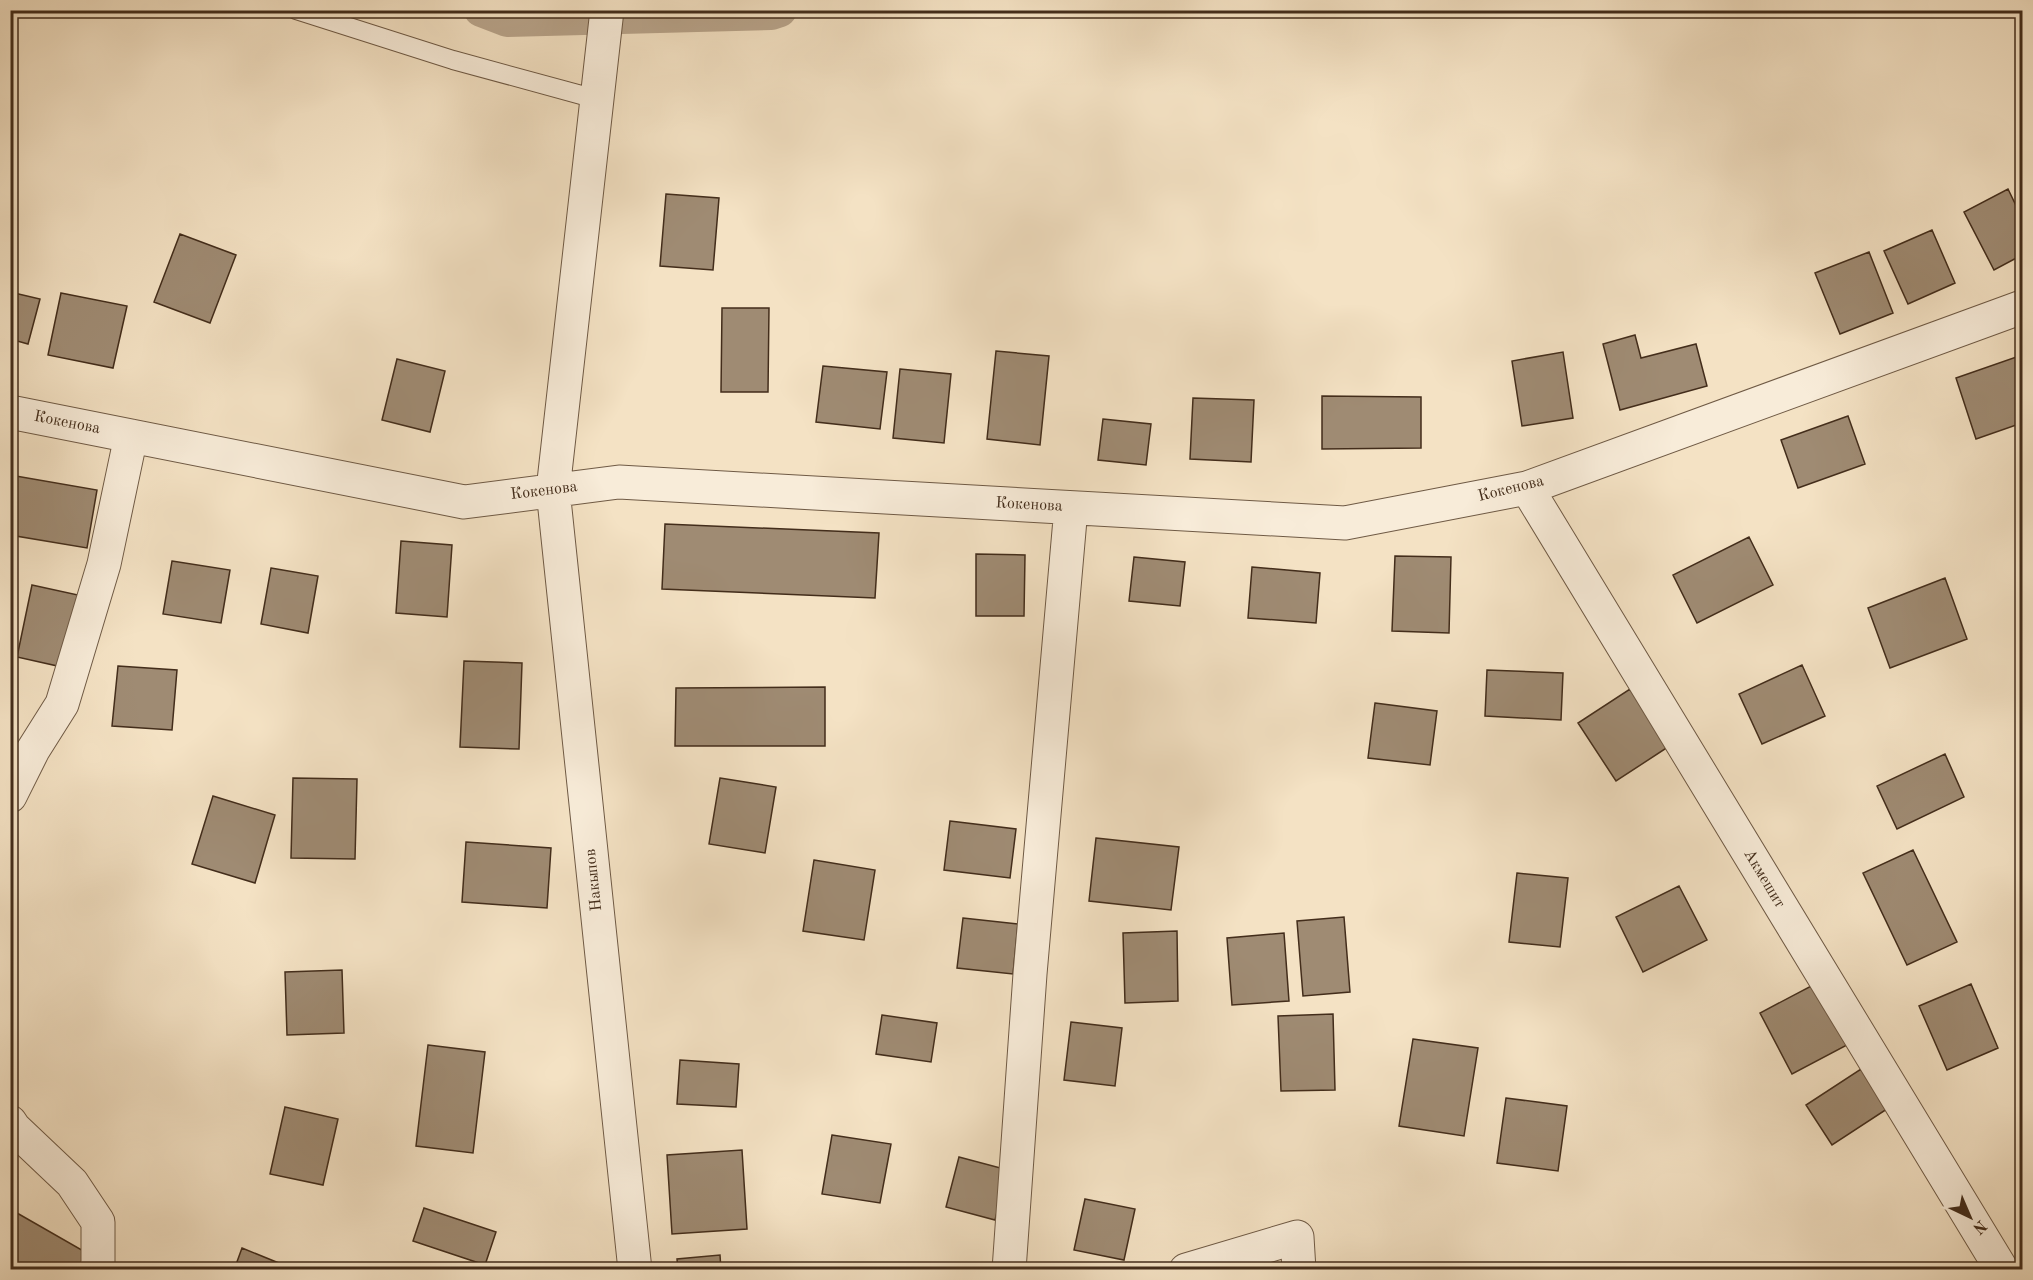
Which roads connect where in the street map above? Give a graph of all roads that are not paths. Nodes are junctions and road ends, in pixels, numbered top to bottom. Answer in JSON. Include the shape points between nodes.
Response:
{"nodes":[{"id":1,"x":297,"y":10,"type":"edge"},
{"id":2,"x":607,"y":10,"type":"edge"},
{"id":3,"x":598,"y":90,"type":"junction"},
{"id":4,"x":2022,"y":307,"type":"edge"},
{"id":5,"x":10,"y":412,"type":"edge"},
{"id":6,"x":131,"y":436,"type":"junction"},
{"id":7,"x":1527,"y":488,"type":"junction"},
{"id":8,"x":553,"y":490,"type":"junction"},
{"id":9,"x":1071,"y":508,"type":"junction"},
{"id":10,"x":10,"y":796,"type":"edge"},
{"id":11,"x":10,"y":1122,"type":"edge"},
{"id":12,"x":96,"y":1269,"type":"edge"},
{"id":13,"x":635,"y":1269,"type":"edge"},
{"id":14,"x":1009,"y":1269,"type":"edge"},
{"id":15,"x":1186,"y":1269,"type":"edge"},
{"id":16,"x":1299,"y":1269,"type":"edge"},
{"id":17,"x":2002,"y":1269,"type":"edge"}],
"edges":[{"from":1,"to":3,"type":"lane","via":[[453,60]]},
{"from":2,"to":3,"type":"street","name":"Накыпов"},
{"from":3,"to":8,"type":"street","name":"Накыпов"},
{"from":4,"to":7,"type":"street","name":"Кокенова"},
{"from":5,"to":6,"type":"street","name":"Кокенова"},
{"from":6,"to":8,"type":"street","name":"Кокенова","via":[[464,502]]},
{"from":6,"to":10,"type":"street","via":[[104,564],[62,704]]},
{"from":7,"to":9,"type":"street","name":"Кокенова","via":[[1345,523]]},
{"from":7,"to":17,"type":"street","name":"Акмешит"},
{"from":8,"to":9,"type":"street","name":"Кокенова","via":[[619,482]]},
{"from":8,"to":13,"type":"street","name":"Накыпов"},
{"from":9,"to":14,"type":"street","via":[[1030,974]]},
{"from":11,"to":12,"type":"street","via":[[72,1183],[98,1222]]},
{"from":15,"to":16,"type":"street","via":[[1296,1237]]}]}
